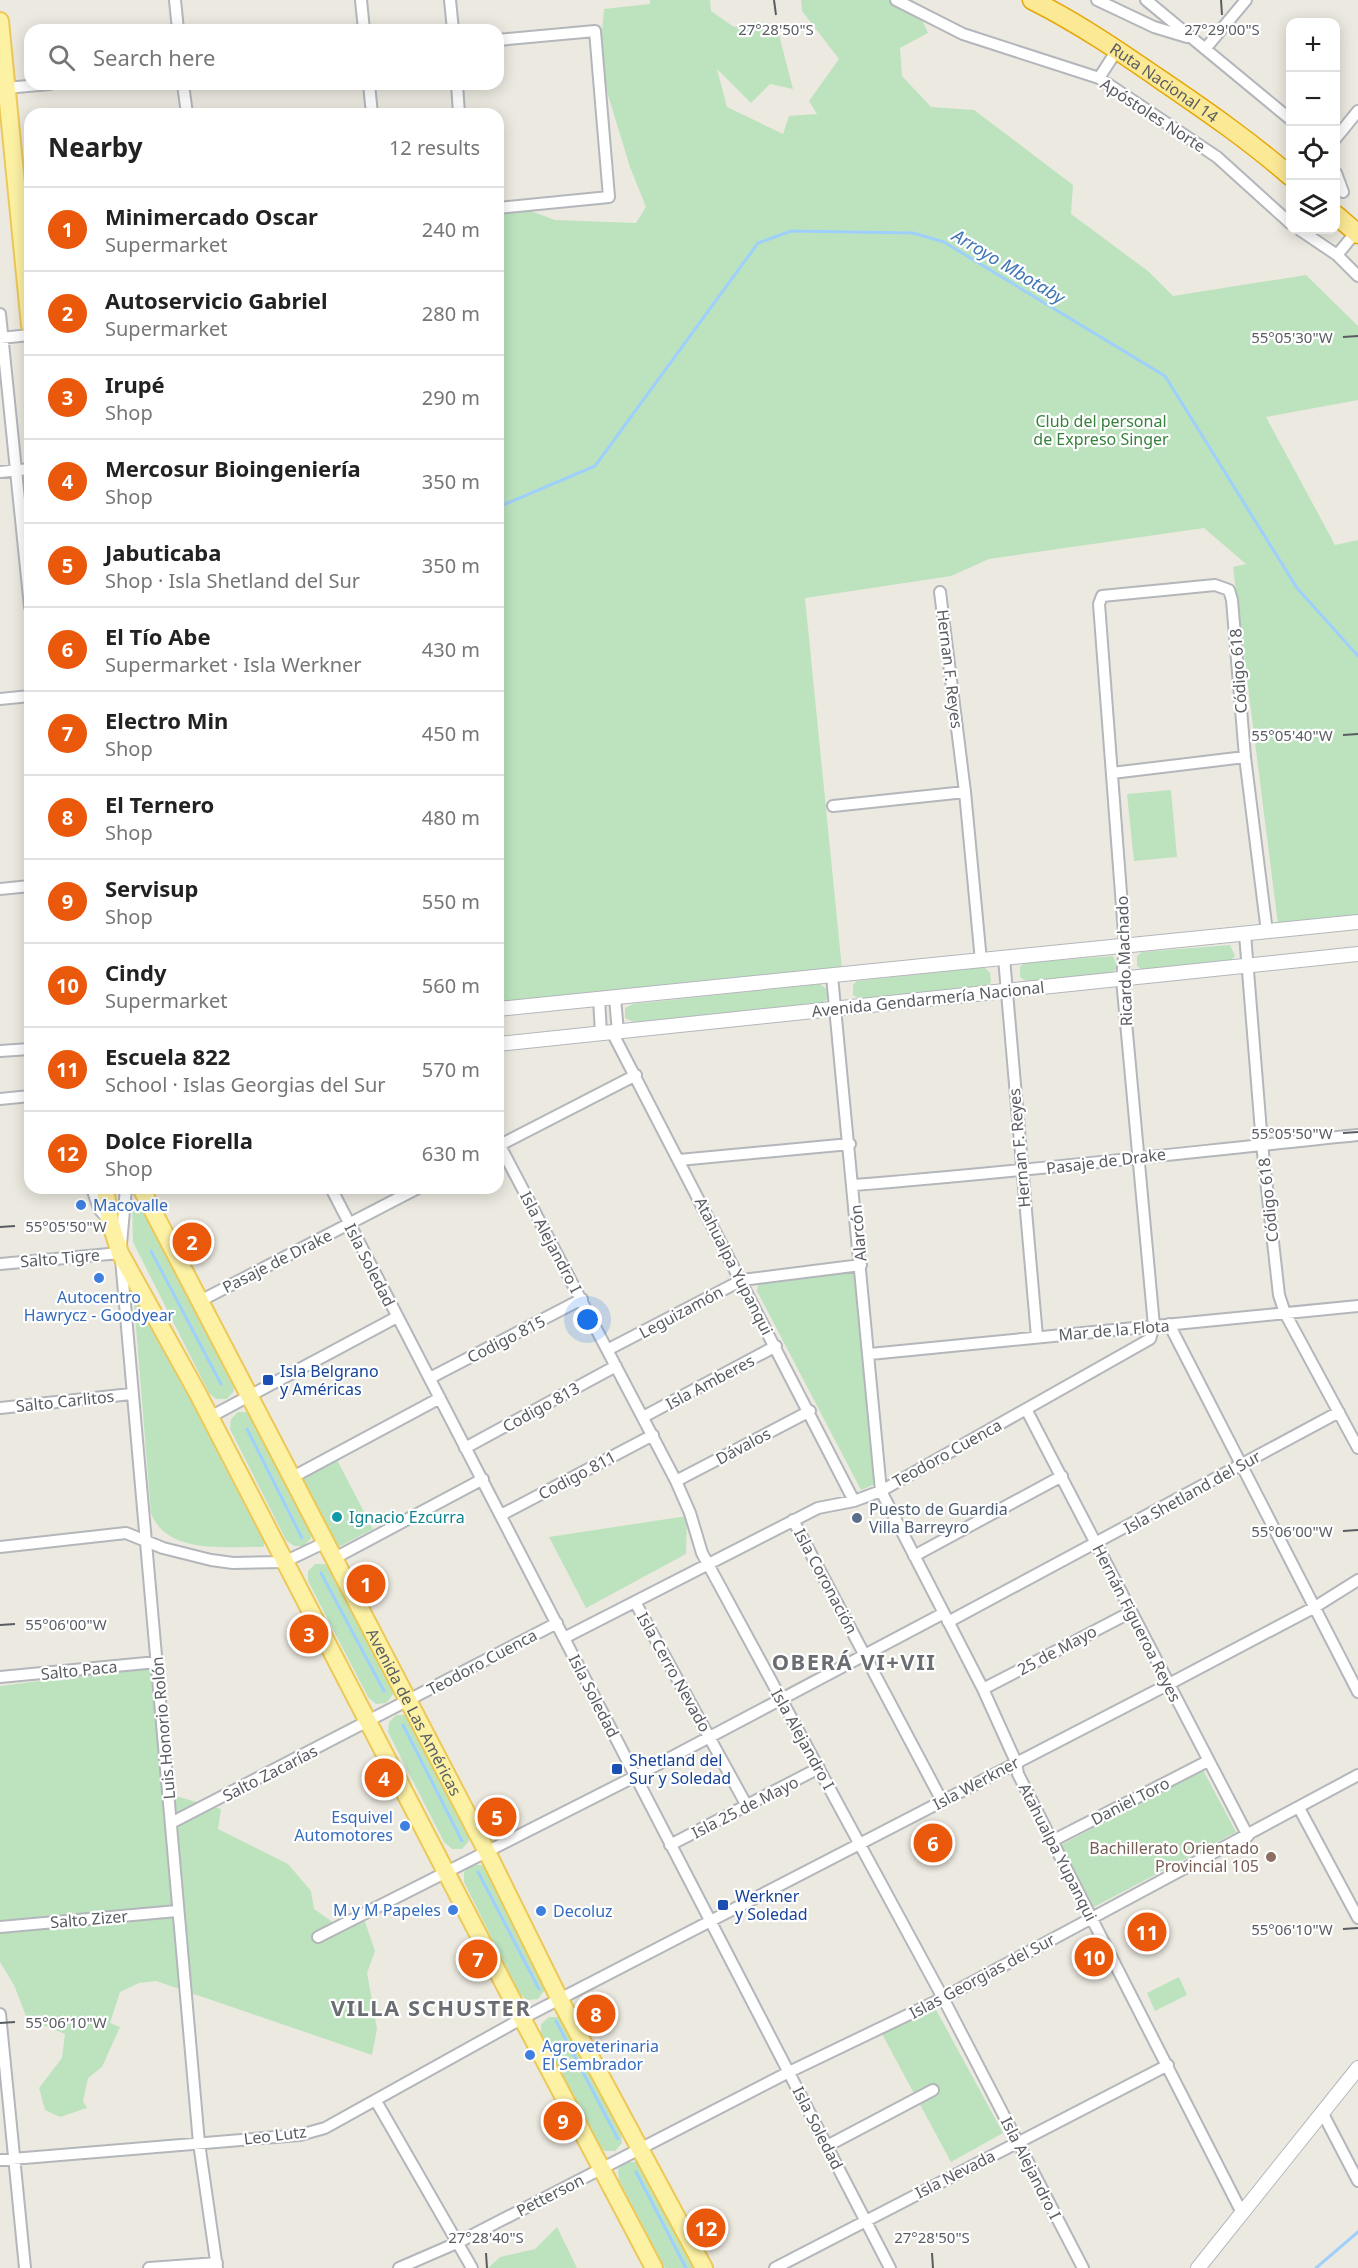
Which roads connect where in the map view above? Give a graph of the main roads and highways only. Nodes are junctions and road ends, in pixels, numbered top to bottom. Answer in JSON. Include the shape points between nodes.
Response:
{"nodes":[{"id":1,"x":1032,"y":0,"type":"edge"},
{"id":2,"x":0,"y":21,"type":"edge"},
{"id":3,"x":4,"y":116,"type":"edge"},
{"id":4,"x":1286,"y":173,"type":"edge"},
{"id":5,"x":1340,"y":219,"type":"edge"},
{"id":6,"x":1357,"y":233,"type":"edge"},
{"id":7,"x":24,"y":238,"type":"edge"},
{"id":8,"x":107,"y":1194,"type":"edge"},
{"id":9,"x":144,"y":1194,"type":"edge"},
{"id":10,"x":654,"y":2268,"type":"edge"},
{"id":11,"x":704,"y":2268,"type":"edge"}],
"edges":[{"from":1,"to":4,"type":"highway","name":"Ruta Nacional 14","via":[[1072,19],[1118,50]]},
{"from":2,"to":3,"type":"main road","via":[[6,88]]},
{"from":3,"to":7,"type":"main road"},
{"from":5,"to":6,"type":"highway"},
{"from":8,"to":10,"type":"main road","via":[[120,1253],[210,1417]]},
{"from":9,"to":11,"type":"main road","name":"Avenida de Las Américas","via":[[486,1850],[560,2000]]}]}
